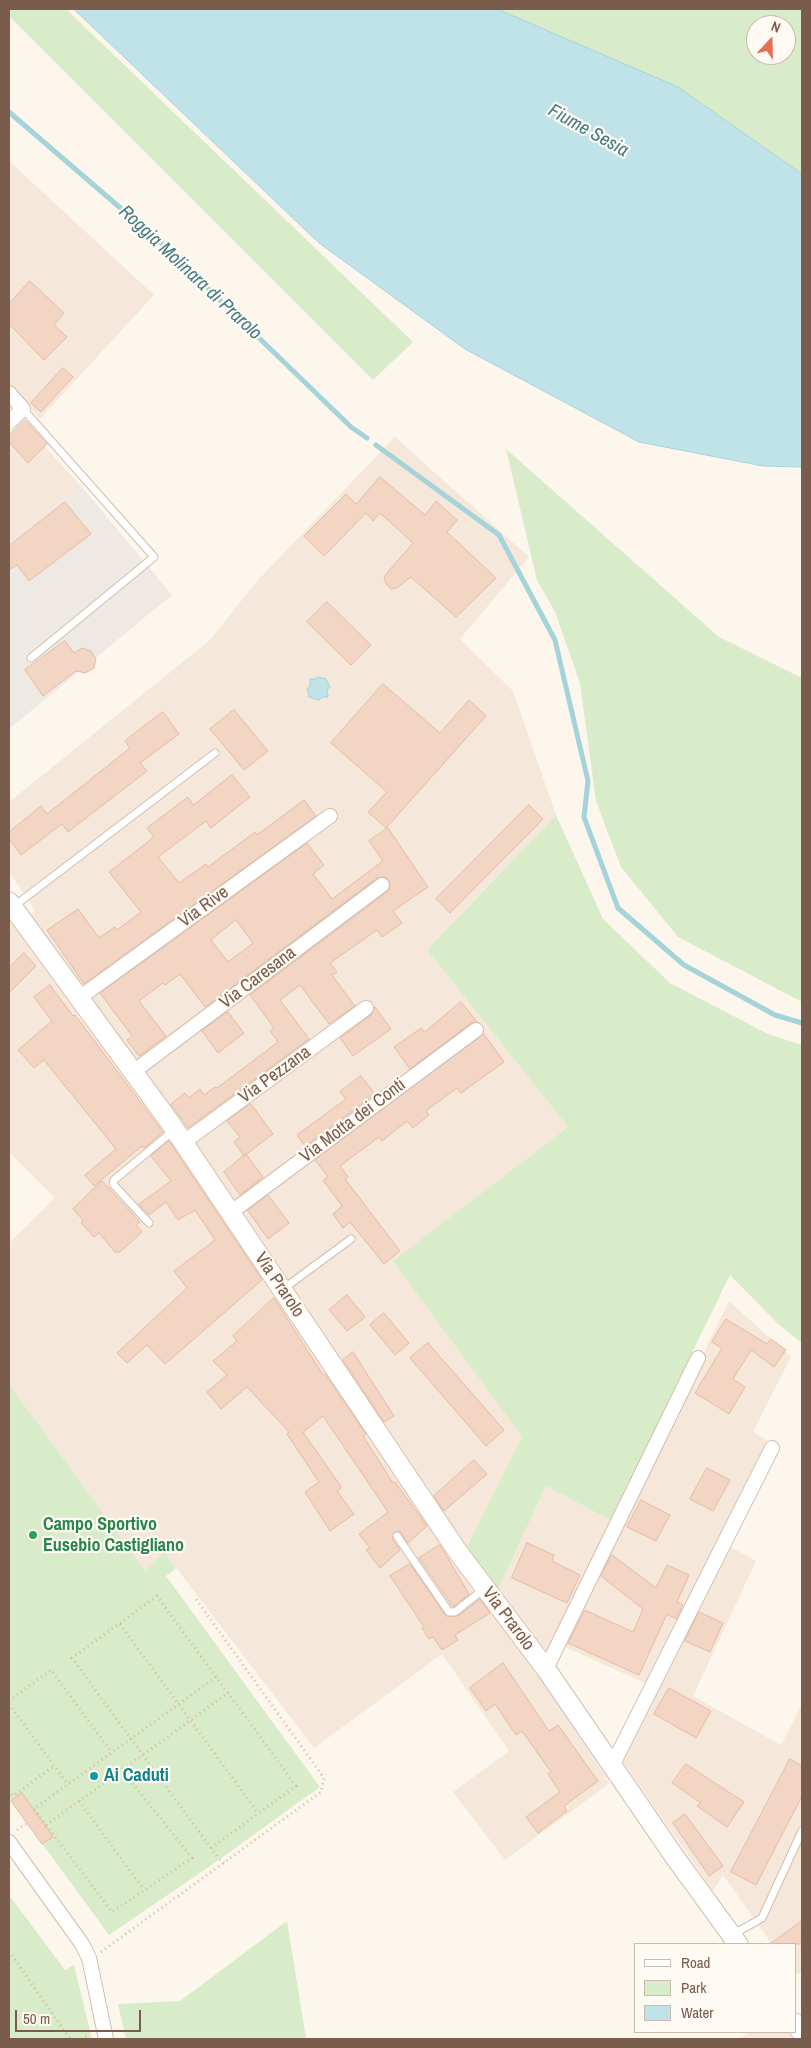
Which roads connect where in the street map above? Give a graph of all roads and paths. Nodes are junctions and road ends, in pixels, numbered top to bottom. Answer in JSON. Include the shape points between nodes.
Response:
{"nodes":[{"id":1,"x":9,"y":393,"type":"edge"},
{"id":2,"x":23,"y":409,"type":"junction"},
{"id":3,"x":9,"y":422,"type":"edge"},
{"id":4,"x":31,"y":658,"type":"dead end"},
{"id":5,"x":215,"y":753,"type":"dead end"},
{"id":6,"x":330,"y":816,"type":"dead end"},
{"id":7,"x":382,"y":885,"type":"dead end"},
{"id":8,"x":11,"y":905,"type":"edge"},
{"id":9,"x":79,"y":998,"type":"junction"},
{"id":10,"x":366,"y":1008,"type":"dead end"},
{"id":11,"x":476,"y":1030,"type":"dead end"},
{"id":12,"x":134,"y":1072,"type":"junction"},
{"id":13,"x":179,"y":1136,"type":"junction"},
{"id":14,"x":230,"y":1213,"type":"junction"},
{"id":15,"x":149,"y":1223,"type":"dead end"},
{"id":16,"x":351,"y":1239,"type":"dead end"},
{"id":17,"x":282,"y":1289,"type":"junction"},
{"id":18,"x":698,"y":1358,"type":"dead end"},
{"id":19,"x":772,"y":1448,"type":"dead end"},
{"id":20,"x":397,"y":1536,"type":"dead end"},
{"id":21,"x":485,"y":1589,"type":"junction"},
{"id":22,"x":196,"y":1599,"type":"dead end"},
{"id":23,"x":120,"y":1624,"type":"junction"},
{"id":24,"x":546,"y":1669,"type":"junction"},
{"id":25,"x":216,"y":1677,"type":"junction"},
{"id":26,"x":228,"y":1693,"type":"junction"},
{"id":27,"x":9,"y":1702,"type":"edge"},
{"id":28,"x":179,"y":1704,"type":"junction"},
{"id":29,"x":190,"y":1720,"type":"junction"},
{"id":30,"x":131,"y":1739,"type":"junction"},
{"id":31,"x":112,"y":1753,"type":"junction"},
{"id":32,"x":143,"y":1755,"type":"junction"},
{"id":33,"x":54,"y":1766,"type":"junction"},
{"id":34,"x":612,"y":1766,"type":"junction"},
{"id":35,"x":122,"y":1770,"type":"junction"},
{"id":36,"x":68,"y":1785,"type":"junction"},
{"id":37,"x":9,"y":1790,"type":"edge"},
{"id":38,"x":79,"y":1801,"type":"junction"},
{"id":39,"x":258,"y":1813,"type":"junction"},
{"id":40,"x":46,"y":1825,"type":"junction"},
{"id":41,"x":802,"y":1831,"type":"edge"},
{"id":42,"x":9,"y":1842,"type":"edge"},
{"id":43,"x":210,"y":1848,"type":"junction"},
{"id":44,"x":224,"y":1863,"type":"junction"},
{"id":45,"x":144,"y":1890,"type":"junction"},
{"id":46,"x":735,"y":1940,"type":"edge"},
{"id":47,"x":9,"y":1951,"type":"edge"},
{"id":48,"x":89,"y":1958,"type":"junction"},
{"id":49,"x":70,"y":2039,"type":"edge"},
{"id":50,"x":106,"y":2039,"type":"edge"}],
"edges":[{"from":1,"to":2,"type":"street"},
{"from":2,"to":3,"type":"street"},
{"from":2,"to":4,"type":"lane","via":[[154,557]]},
{"from":5,"to":8,"type":"lane"},
{"from":6,"to":9,"type":"street","name":"Via Rive"},
{"from":7,"to":12,"type":"street","name":"Via Caresana"},
{"from":8,"to":9,"type":"street","name":"Via Prarolo"},
{"from":9,"to":12,"type":"street","name":"Via Prarolo"},
{"from":10,"to":13,"type":"street","name":"Via Pezzana"},
{"from":11,"to":14,"type":"street","name":"Via Motta dei Conti"},
{"from":12,"to":13,"type":"street","name":"Via Prarolo"},
{"from":13,"to":14,"type":"street","name":"Via Prarolo"},
{"from":13,"to":15,"type":"lane","via":[[114,1180],[113,1184]]},
{"from":14,"to":17,"type":"street","name":"Via Prarolo"},
{"from":16,"to":17,"type":"lane"},
{"from":17,"to":21,"type":"street","name":"Via Prarolo"},
{"from":18,"to":24,"type":"street","name":"Via Prarolo"},
{"from":19,"to":34,"type":"street"},
{"from":20,"to":21,"type":"lane","via":[[449,1612],[455,1612]]},
{"from":21,"to":24,"type":"street","name":"Via Prarolo"},
{"from":22,"to":44,"type":"path","via":[[324,1778],[321,1792]]},
{"from":23,"to":25,"type":"path","via":[[157,1596]]},
{"from":23,"to":28,"type":"path"},
{"from":23,"to":30,"type":"path","via":[[72,1658]]},
{"from":24,"to":34,"type":"street","name":"Via Prarolo"},
{"from":25,"to":26,"type":"path"},
{"from":25,"to":28,"type":"path"},
{"from":26,"to":29,"type":"path"},
{"from":26,"to":39,"type":"path","via":[[296,1786]]},
{"from":27,"to":31,"type":"path","via":[[52,1670]]},
{"from":27,"to":33,"type":"path"},
{"from":28,"to":29,"type":"path"},
{"from":28,"to":30,"type":"path"},
{"from":29,"to":32,"type":"path"},
{"from":29,"to":39,"type":"path"},
{"from":30,"to":31,"type":"path"},
{"from":30,"to":32,"type":"path"},
{"from":31,"to":36,"type":"path"},
{"from":32,"to":35,"type":"path"},
{"from":32,"to":43,"type":"path"},
{"from":33,"to":36,"type":"path"},
{"from":33,"to":37,"type":"path","via":[[13,1796]]},
{"from":34,"to":46,"type":"street","name":"Via Prarolo"},
{"from":35,"to":38,"type":"path"},
{"from":35,"to":45,"type":"path","via":[[192,1858]]},
{"from":36,"to":40,"type":"path","via":[[34,1809]]},
{"from":38,"to":40,"type":"path"},
{"from":38,"to":45,"type":"path"},
{"from":39,"to":43,"type":"path"},
{"from":40,"to":45,"type":"path","via":[[112,1912]]},
{"from":41,"to":46,"type":"lane","via":[[762,1918]]},
{"from":42,"to":48,"type":"street"},
{"from":43,"to":44,"type":"path"},
{"from":44,"to":48,"type":"path","via":[[112,1946]]},
{"from":47,"to":49,"type":"path"},
{"from":48,"to":50,"type":"street"}]}
